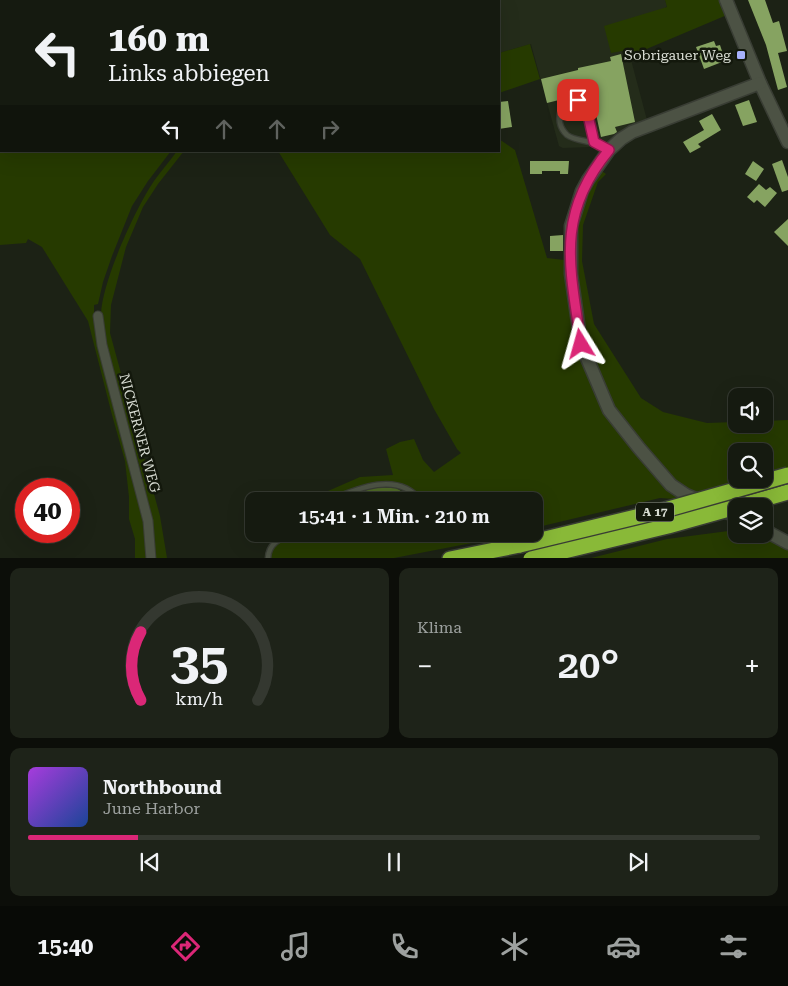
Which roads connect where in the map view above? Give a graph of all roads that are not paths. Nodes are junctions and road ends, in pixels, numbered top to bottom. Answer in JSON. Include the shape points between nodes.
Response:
{"nodes":[{"id":1,"x":726,"y":0,"type":"edge"},
{"id":2,"x":760,"y":83,"type":"junction"},
{"id":3,"x":594,"y":142,"type":"junction"},
{"id":4,"x":788,"y":142,"type":"edge"},
{"id":5,"x":609,"y":150,"type":"junction"},
{"id":6,"x":98,"y":316,"type":"dead end"},
{"id":7,"x":788,"y":475,"type":"edge"},
{"id":8,"x":353,"y":492,"type":"edge"},
{"id":9,"x":409,"y":492,"type":"edge"},
{"id":10,"x":788,"y":492,"type":"edge"},
{"id":11,"x":768,"y":498,"type":"edge"},
{"id":12,"x":728,"y":510,"type":"edge"},
{"id":13,"x":728,"y":513,"type":"edge"},
{"id":14,"x":773,"y":535,"type":"edge"},
{"id":15,"x":275,"y":542,"type":"edge"},
{"id":16,"x":788,"y":543,"type":"edge"},
{"id":17,"x":150,"y":558,"type":"edge"},
{"id":18,"x":268,"y":558,"type":"edge"},
{"id":19,"x":450,"y":558,"type":"edge"},
{"id":20,"x":531,"y":558,"type":"edge"}],
"edges":[{"from":1,"to":2,"type":"street"},
{"from":2,"to":4,"type":"street"},
{"from":2,"to":5,"type":"street","via":[[632,132]]},
{"from":3,"to":3,"type":"lane","via":[[567,134],[560,118],[563,105],[574,100],[585,102]]},
{"from":3,"to":5,"type":"lane"},
{"from":5,"to":13,"type":"street","via":[[588,180],[571,226],[571,274],[581,344],[610,410],[671,485]]},
{"from":6,"to":17,"type":"street","name":"NICKERNER WEG","via":[[102,345],[148,521]]},
{"from":7,"to":19,"type":"highway","number":"A 17","bridge":true,"via":[[665,510],[520,545]]},
{"from":8,"to":9,"type":"lane","via":[[372,485],[388,484]]},
{"from":10,"to":11,"type":"highway","number":"A 17"},
{"from":12,"to":20,"type":"highway","number":"A 17","bridge":true},
{"from":14,"to":16,"type":"street"},
{"from":15,"to":18,"type":"lane"}]}
